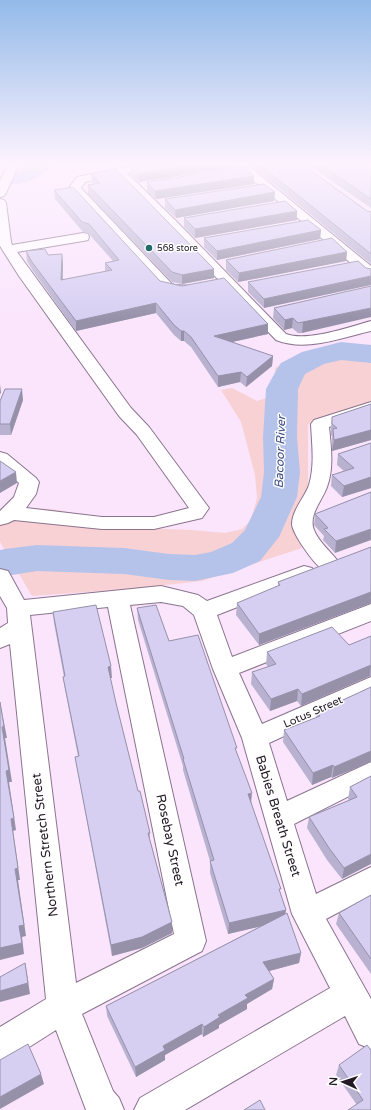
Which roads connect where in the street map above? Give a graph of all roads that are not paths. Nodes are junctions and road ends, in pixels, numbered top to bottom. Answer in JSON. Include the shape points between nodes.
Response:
{"nodes":[{"id":1,"x":1,"y":216,"type":"edge"},
{"id":2,"x":101,"y":216,"type":"edge"},
{"id":3,"x":164,"y":216,"type":"edge"},
{"id":4,"x":302,"y":216,"type":"edge"},
{"id":5,"x":188,"y":221,"type":"edge"},
{"id":6,"x":310,"y":223,"type":"junction"},
{"id":7,"x":172,"y":224,"type":"junction"},
{"id":8,"x":296,"y":226,"type":"edge"},
{"id":9,"x":83,"y":237,"type":"dead end"},
{"id":10,"x":206,"y":242,"type":"edge"},
{"id":11,"x":333,"y":242,"type":"junction"},
{"id":12,"x":192,"y":244,"type":"junction"},
{"id":13,"x":318,"y":245,"type":"edge"},
{"id":14,"x":8,"y":249,"type":"junction"},
{"id":15,"x":228,"y":264,"type":"edge"},
{"id":16,"x":360,"y":264,"type":"junction"},
{"id":17,"x":213,"y":266,"type":"junction"},
{"id":18,"x":344,"y":267,"type":"edge"},
{"id":19,"x":371,"y":273,"type":"edge"},
{"id":20,"x":212,"y":284,"type":"edge"},
{"id":21,"x":231,"y":285,"type":"junction"},
{"id":22,"x":250,"y":286,"type":"edge"},
{"id":23,"x":197,"y":287,"type":"edge"},
{"id":24,"x":275,"y":311,"type":"edge"},
{"id":25,"x":261,"y":315,"type":"junction"},
{"id":26,"x":371,"y":326,"type":"edge"},
{"id":27,"x":371,"y":407,"type":"edge"},
{"id":28,"x":0,"y":458,"type":"edge"},
{"id":29,"x":329,"y":510,"type":"edge"},
{"id":30,"x":5,"y":516,"type":"edge"},
{"id":31,"x":302,"y":520,"type":"junction"},
{"id":32,"x":350,"y":556,"type":"edge"},
{"id":33,"x":329,"y":564,"type":"junction"},
{"id":34,"x":0,"y":576,"type":"edge"},
{"id":35,"x":117,"y":598,"type":"junction"},
{"id":36,"x":197,"y":605,"type":"junction"},
{"id":37,"x":371,"y":612,"type":"edge"},
{"id":38,"x":13,"y":624,"type":"edge"},
{"id":39,"x":225,"y":669,"type":"junction"},
{"id":40,"x":371,"y":686,"type":"edge"},
{"id":41,"x":255,"y":738,"type":"junction"},
{"id":42,"x":371,"y":773,"type":"edge"},
{"id":43,"x":279,"y":818,"type":"junction"},
{"id":44,"x":371,"y":880,"type":"edge"},
{"id":45,"x":307,"y":914,"type":"junction"},
{"id":46,"x":350,"y":994,"type":"junction"},
{"id":47,"x":64,"y":1007,"type":"junction"},
{"id":48,"x":370,"y":1028,"type":"edge"},
{"id":49,"x":0,"y":1046,"type":"edge"},
{"id":50,"x":107,"y":1110,"type":"edge"},
{"id":51,"x":152,"y":1110,"type":"edge"}],
"edges":[{"from":1,"to":14,"type":"street","via":[[4,242]]},
{"from":2,"to":23,"type":"street","via":[[166,286],[182,290]]},
{"from":3,"to":7,"type":"street"},
{"from":4,"to":6,"type":"street"},
{"from":5,"to":7,"type":"street"},
{"from":6,"to":8,"type":"street"},
{"from":6,"to":11,"type":"street"},
{"from":7,"to":12,"type":"street"},
{"from":9,"to":14,"type":"street"},
{"from":10,"to":12,"type":"street"},
{"from":11,"to":13,"type":"street"},
{"from":11,"to":16,"type":"street"},
{"from":12,"to":17,"type":"street"},
{"from":14,"to":30,"type":"street","via":[[199,508],[195,514],[154,523],[102,523]]},
{"from":15,"to":17,"type":"street"},
{"from":16,"to":18,"type":"street"},
{"from":16,"to":19,"type":"street"},
{"from":17,"to":21,"type":"street"},
{"from":20,"to":21,"type":"street"},
{"from":21,"to":22,"type":"street"},
{"from":21,"to":25,"type":"street"},
{"from":24,"to":25,"type":"street"},
{"from":25,"to":26,"type":"street","via":[[281,337],[292,342]]},
{"from":27,"to":31,"type":"street","via":[[320,424],[330,460]]},
{"from":28,"to":30,"type":"street","via":[[30,482],[29,489]]},
{"from":29,"to":31,"type":"street"},
{"from":31,"to":33,"type":"street","via":[[303,531]]},
{"from":32,"to":33,"type":"street"},
{"from":33,"to":36,"type":"street"},
{"from":34,"to":38,"type":"street","name":"Northern Stretch Street"},
{"from":35,"to":36,"type":"street","via":[[161,594]]},
{"from":35,"to":38,"type":"street"},
{"from":35,"to":47,"type":"street","name":"Rosebay Street","via":[[192,941]]},
{"from":36,"to":39,"type":"street","name":"Babies Breath Street"},
{"from":37,"to":39,"type":"street"},
{"from":38,"to":47,"type":"street","name":"Northern Stretch Street"},
{"from":39,"to":41,"type":"street","name":"Babies Breath Street"},
{"from":40,"to":41,"type":"street","name":"Lotus Street"},
{"from":41,"to":43,"type":"street","name":"Babies Breath Street"},
{"from":42,"to":43,"type":"street"},
{"from":43,"to":45,"type":"street","name":"Babies Breath Street"},
{"from":44,"to":45,"type":"street"},
{"from":45,"to":46,"type":"street","name":"Babies Breath Street"},
{"from":46,"to":48,"type":"street","name":"Babies Breath Street"},
{"from":46,"to":51,"type":"street"},
{"from":47,"to":49,"type":"street"},
{"from":47,"to":50,"type":"street","name":"Northern Stretch Street","via":[[101,1104]]}]}
